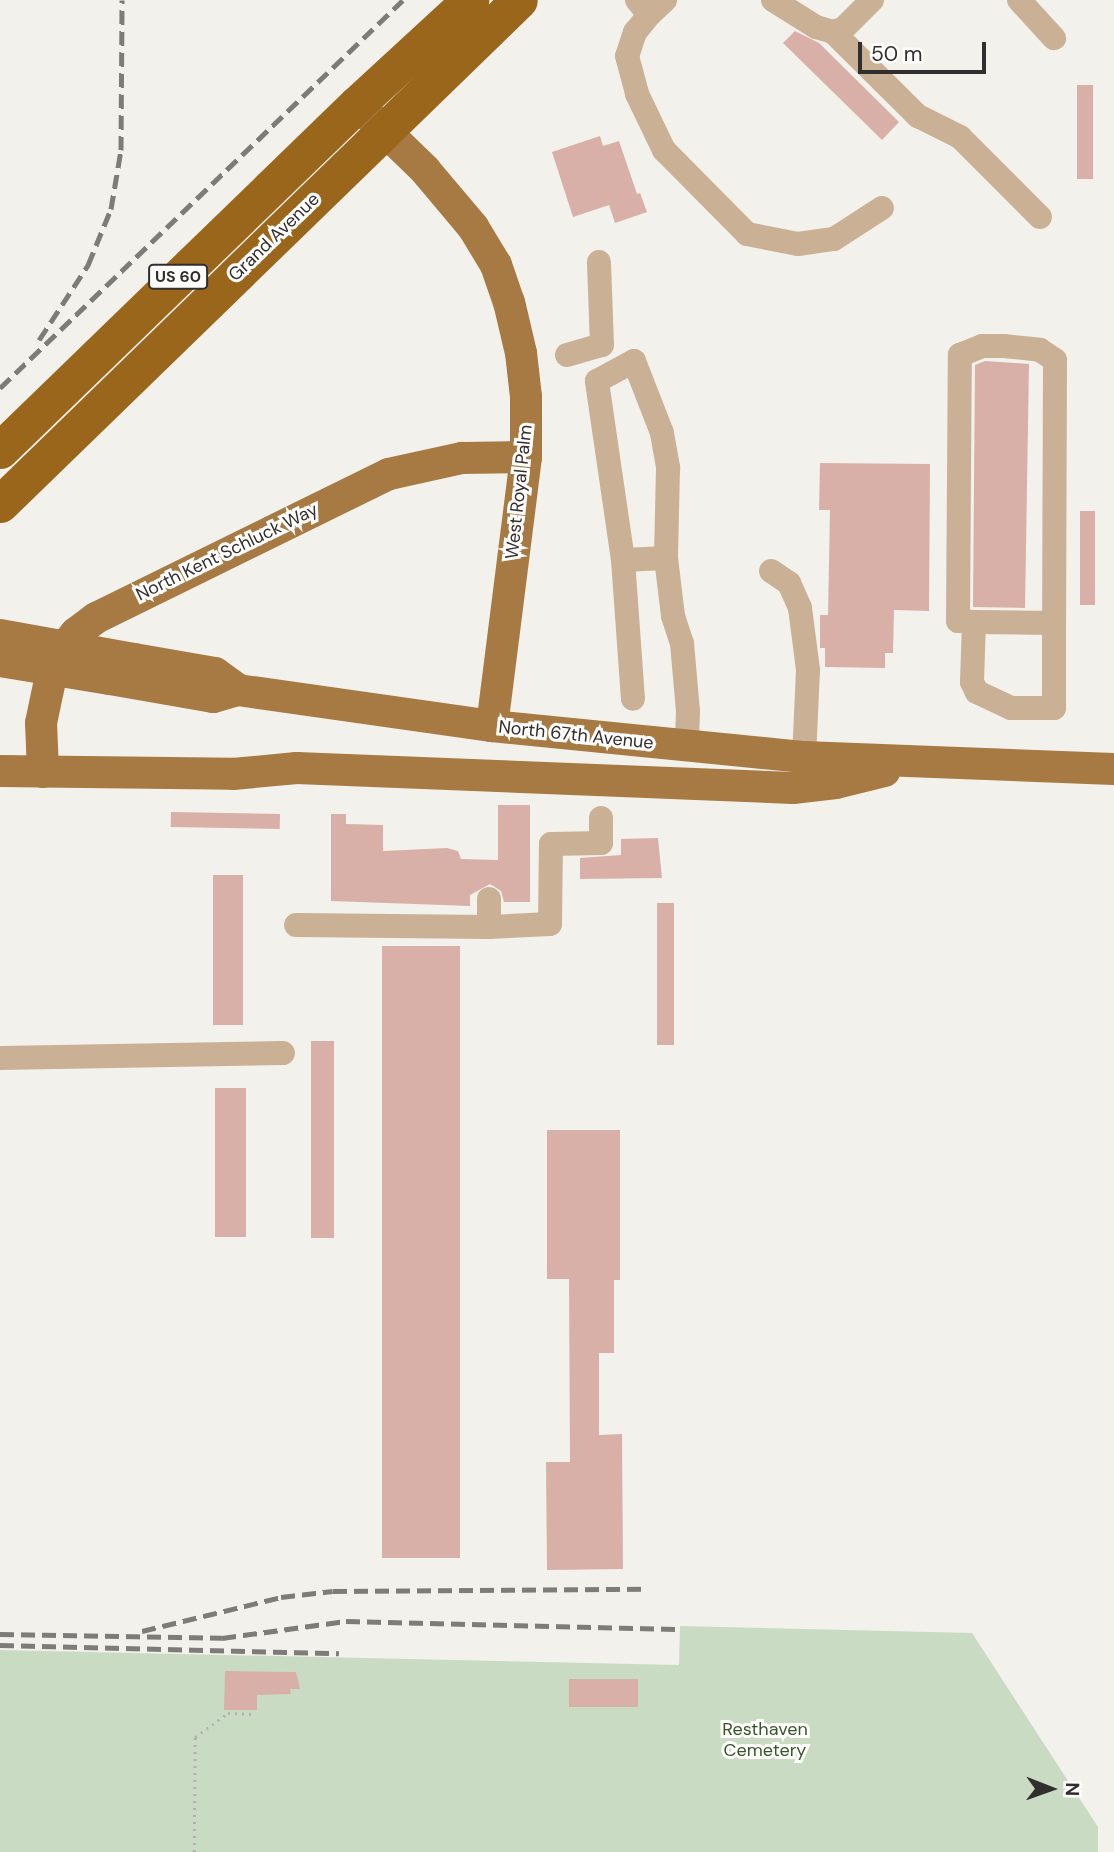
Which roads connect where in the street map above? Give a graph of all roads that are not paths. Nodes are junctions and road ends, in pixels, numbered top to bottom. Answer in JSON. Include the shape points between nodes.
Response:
{"nodes":[{"id":1,"x":470,"y":0,"type":"edge"},
{"id":2,"x":519,"y":0,"type":"edge"},
{"id":3,"x":774,"y":0,"type":"edge"},
{"id":4,"x":872,"y":0,"type":"edge"},
{"id":5,"x":1019,"y":0,"type":"edge"},
{"id":6,"x":650,"y":5,"type":"edge"},
{"id":7,"x":834,"y":32,"type":"junction"},
{"id":8,"x":1054,"y":38,"type":"dead end"},
{"id":9,"x":357,"y":104,"type":"junction"},
{"id":10,"x":383,"y":131,"type":"junction"},
{"id":11,"x":882,"y":208,"type":"dead end"},
{"id":12,"x":1041,"y":217,"type":"dead end"},
{"id":13,"x":599,"y":262,"type":"dead end"},
{"id":14,"x":567,"y":355,"type":"dead end"},
{"id":15,"x":0,"y":450,"type":"edge"},
{"id":16,"x":526,"y":457,"type":"junction"},
{"id":17,"x":0,"y":504,"type":"edge"},
{"id":18,"x":666,"y":558,"type":"junction"},
{"id":19,"x":623,"y":560,"type":"junction"},
{"id":20,"x":771,"y":571,"type":"dead end"},
{"id":21,"x":974,"y":622,"type":"junction"},
{"id":22,"x":1054,"y":623,"type":"junction"},
{"id":23,"x":0,"y":635,"type":"edge"},
{"id":24,"x":0,"y":661,"type":"edge"},
{"id":25,"x":238,"y":690,"type":"junction"},
{"id":26,"x":633,"y":699,"type":"dead end"},
{"id":27,"x":492,"y":726,"type":"junction"},
{"id":28,"x":687,"y":746,"type":"junction"},
{"id":29,"x":804,"y":757,"type":"junction"},
{"id":30,"x":916,"y":763,"type":"junction"},
{"id":31,"x":1114,"y":769,"type":"edge"},
{"id":32,"x":0,"y":771,"type":"edge"},
{"id":33,"x":43,"y":772,"type":"junction"},
{"id":34,"x":600,"y":818,"type":"dead end"},
{"id":35,"x":489,"y":899,"type":"dead end"},
{"id":36,"x":296,"y":925,"type":"dead end"},
{"id":37,"x":489,"y":927,"type":"junction"},
{"id":38,"x":283,"y":1053,"type":"dead end"},
{"id":39,"x":0,"y":1058,"type":"edge"}],
"edges":[{"from":1,"to":9,"type":"highway","number":"US 60"},
{"from":2,"to":10,"type":"highway","name":"Grand Avenue","number":"US 60"},
{"from":3,"to":7,"type":"lane","via":[[816,27]]},
{"from":4,"to":7,"type":"lane","via":[[843,29]]},
{"from":5,"to":8,"type":"lane"},
{"from":6,"to":11,"type":"lane","via":[[627,56],[637,94],[664,150],[747,234],[798,244],[834,239]]},
{"from":7,"to":12,"type":"lane","via":[[918,116],[960,137]]},
{"from":9,"to":10,"type":"main road","name":"West Royal Palm"},
{"from":9,"to":15,"type":"highway","number":"US 60"},
{"from":10,"to":16,"type":"main road","name":"West Royal Palm","via":[[454,202],[496,265],[521,353]]},
{"from":10,"to":17,"type":"highway","name":"Grand Avenue","number":"US 60"},
{"from":13,"to":14,"type":"lane","via":[[602,345]]},
{"from":16,"to":27,"type":"main road","name":"West Royal Palm"},
{"from":16,"to":33,"type":"main road","name":"North Kent Schluck Way","via":[[462,458],[389,474],[96,618],[76,633],[52,671],[41,723]]},
{"from":18,"to":19,"type":"lane"},
{"from":18,"to":19,"type":"lane","via":[[668,468],[662,433],[634,361],[597,381]]},
{"from":18,"to":28,"type":"lane","via":[[673,617],[682,643]]},
{"from":19,"to":26,"type":"lane"},
{"from":20,"to":29,"type":"lane","via":[[789,583],[800,608],[808,670]]},
{"from":21,"to":22,"type":"lane"},
{"from":21,"to":22,"type":"lane","via":[[972,682],[977,692],[1011,708],[1054,708]]},
{"from":21,"to":22,"type":"lane","via":[[958,621],[960,355],[982,346],[1004,346],[1040,350],[1055,360]]},
{"from":23,"to":25,"type":"main road","name":"North 67th Avenue","bridge":true,"via":[[215,673]]},
{"from":24,"to":25,"type":"main road","name":"North 67th Avenue","bridge":true,"via":[[213,696]]},
{"from":25,"to":27,"type":"main road","name":"North 67th Avenue"},
{"from":27,"to":28,"type":"main road","name":"North 67th Avenue"},
{"from":28,"to":29,"type":"main road","name":"North 67th Avenue"},
{"from":29,"to":30,"type":"main road","name":"North 67th Avenue"},
{"from":30,"to":31,"type":"main road","name":"North 67th Avenue"},
{"from":30,"to":33,"type":"main road","name":"North 67th Avenue","via":[[836,783],[793,788],[297,768],[233,774]]},
{"from":32,"to":33,"type":"main road","name":"North 67th Avenue"},
{"from":34,"to":37,"type":"lane","via":[[601,843],[551,844],[550,924]]},
{"from":35,"to":37,"type":"lane"},
{"from":36,"to":37,"type":"lane"},
{"from":38,"to":39,"type":"lane"}]}
